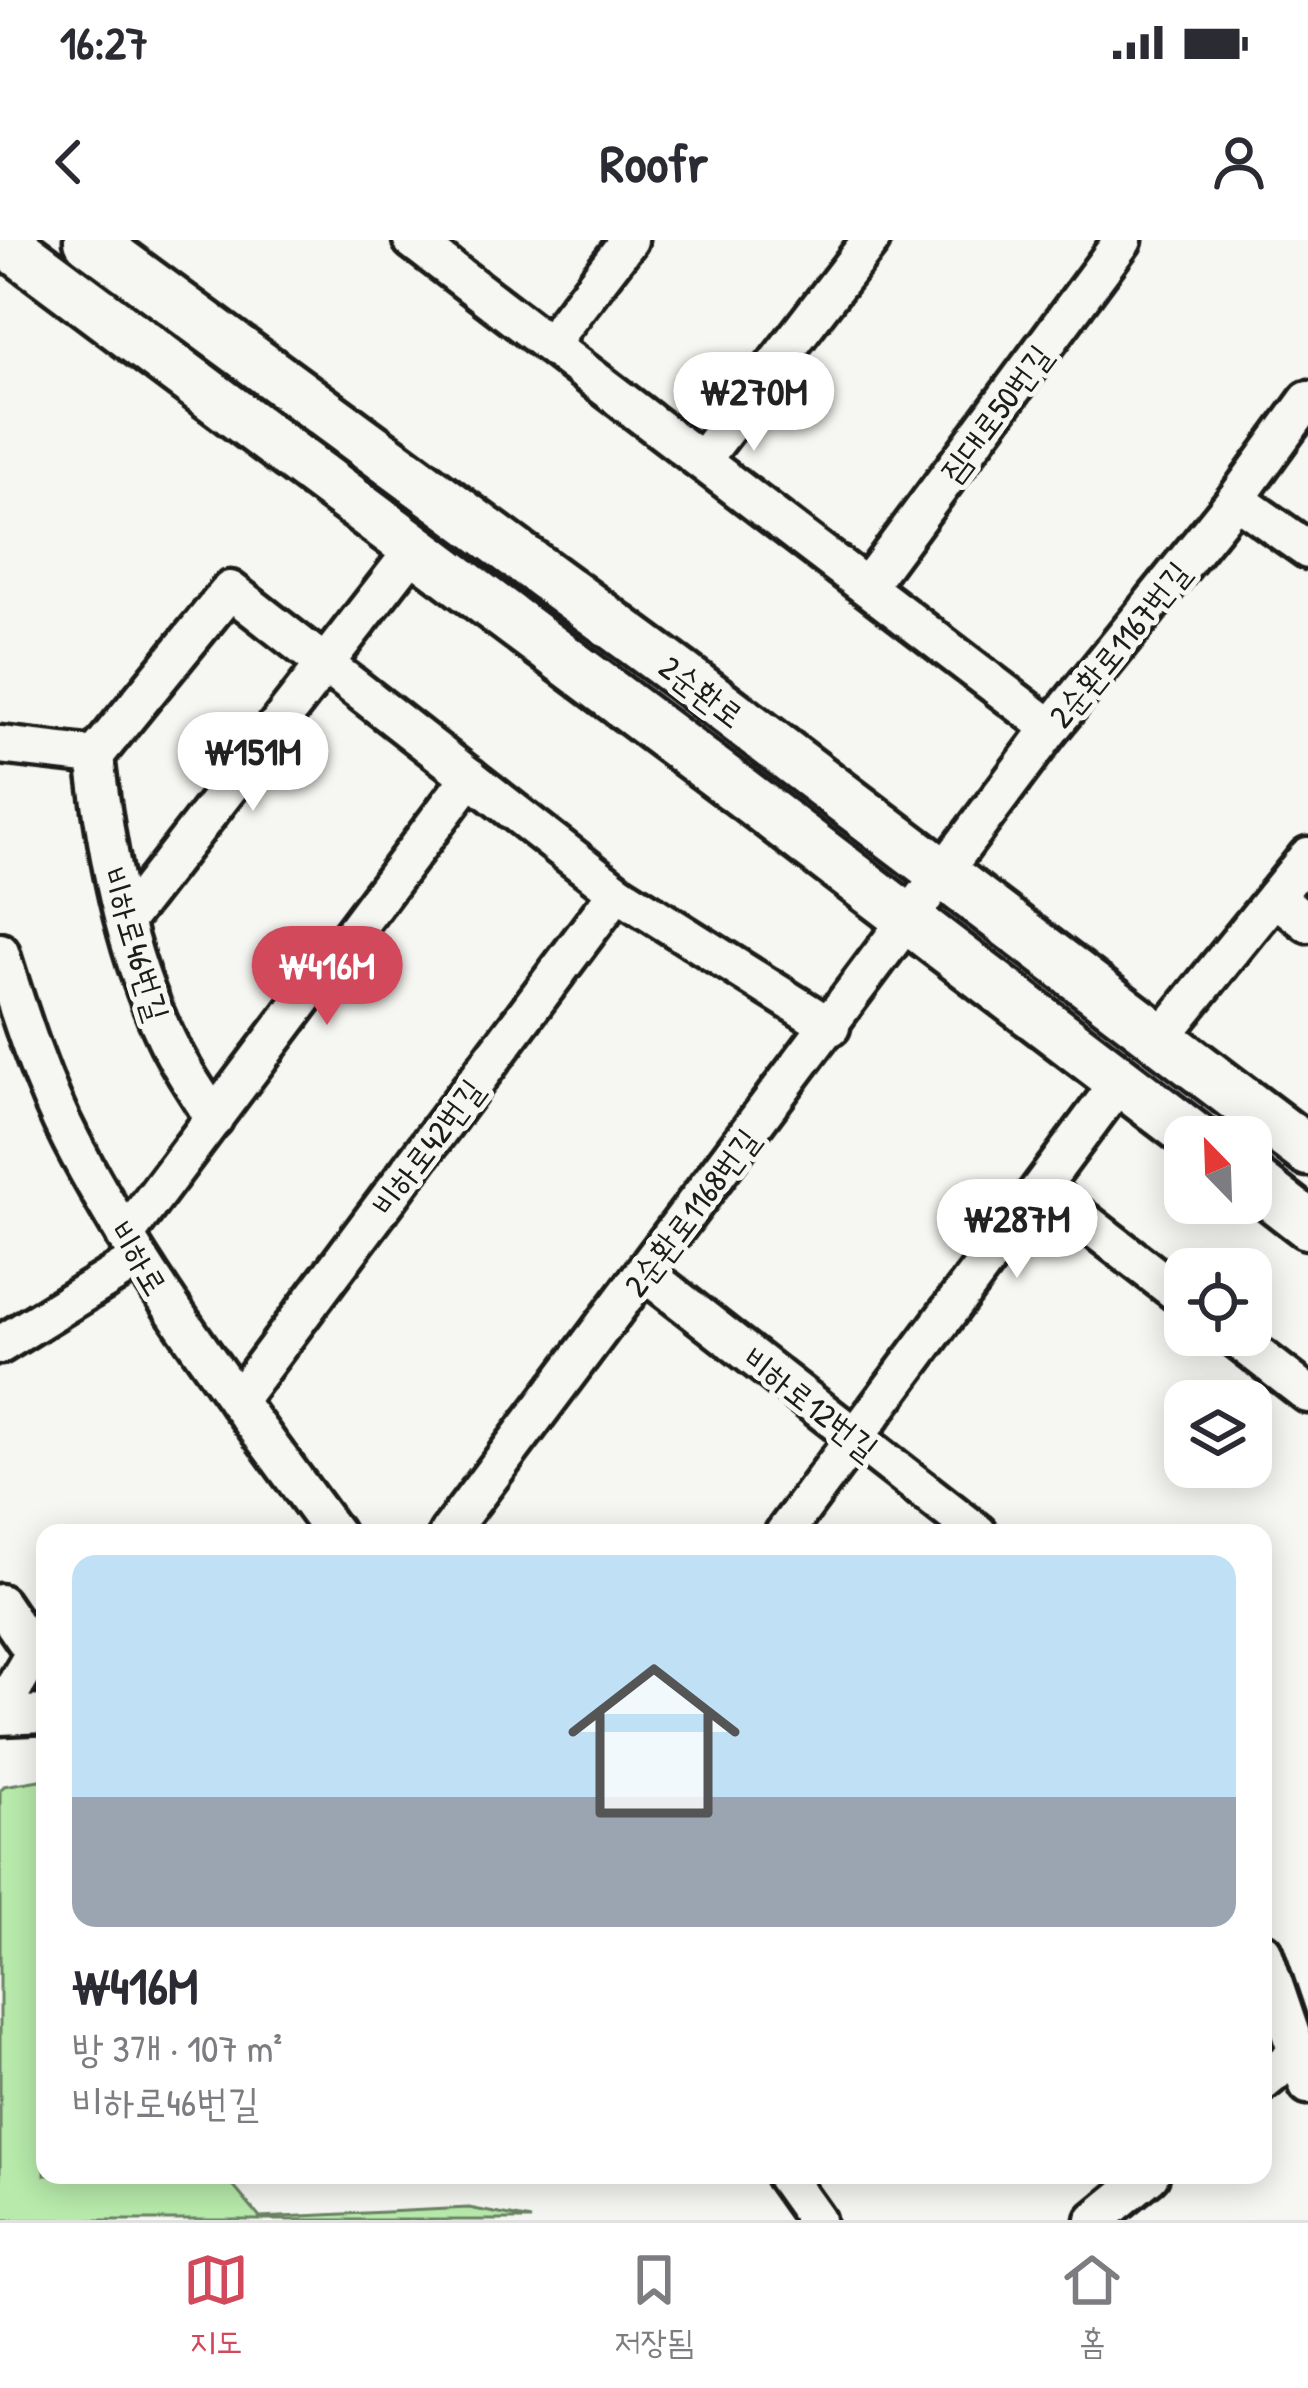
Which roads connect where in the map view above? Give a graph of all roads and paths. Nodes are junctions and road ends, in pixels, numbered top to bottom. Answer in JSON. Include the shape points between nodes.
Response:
{"nodes":[{"id":1,"x":3,"y":240,"type":"edge"},
{"id":2,"x":412,"y":240,"type":"edge"},
{"id":3,"x":629,"y":240,"type":"edge"},
{"id":4,"x":872,"y":240,"type":"edge"},
{"id":5,"x":1124,"y":240,"type":"edge"},
{"id":6,"x":116,"y":248,"type":"edge"},
{"id":7,"x":549,"y":344,"type":"junction"},
{"id":8,"x":1308,"y":400,"type":"edge"},
{"id":9,"x":702,"y":460,"type":"junction"},
{"id":10,"x":1236,"y":499,"type":"junction"},
{"id":11,"x":415,"y":548,"type":"junction"},
{"id":12,"x":1308,"y":550,"type":"edge"},
{"id":13,"x":867,"y":586,"type":"junction"},
{"id":14,"x":325,"y":664,"type":"junction"},
{"id":15,"x":1051,"y":728,"type":"junction"},
{"id":16,"x":0,"y":746,"type":"edge"},
{"id":17,"x":95,"y":756,"type":"junction"},
{"id":18,"x":470,"y":777,"type":"junction"},
{"id":19,"x":1308,"y":856,"type":"edge"},
{"id":20,"x":617,"y":892,"type":"junction"},
{"id":21,"x":926,"y":893,"type":"junction"},
{"id":22,"x":1275,"y":897,"type":"junction"},
{"id":23,"x":125,"y":921,"type":"junction"},
{"id":24,"x":1308,"y":923,"type":"edge"},
{"id":25,"x":0,"y":952,"type":"edge"},
{"id":26,"x":831,"y":1027,"type":"junction"},
{"id":27,"x":1160,"y":1039,"type":"junction"},
{"id":28,"x":1120,"y":1081,"type":"junction"},
{"id":29,"x":1166,"y":1116,"type":"edge"},
{"id":30,"x":214,"y":1119,"type":"junction"},
{"id":31,"x":1308,"y":1151,"type":"edge"},
{"id":32,"x":1042,"y":1188,"type":"junction"},
{"id":33,"x":1272,"y":1196,"type":"edge"},
{"id":34,"x":1308,"y":1224,"type":"edge"},
{"id":35,"x":132,"y":1248,"type":"junction"},
{"id":36,"x":645,"y":1274,"type":"junction"},
{"id":37,"x":1164,"y":1283,"type":"edge"},
{"id":38,"x":0,"y":1345,"type":"edge"},
{"id":39,"x":1259,"y":1356,"type":"edge"},
{"id":40,"x":1308,"y":1394,"type":"edge"},
{"id":41,"x":238,"y":1401,"type":"junction"},
{"id":42,"x":855,"y":1438,"type":"junction"},
{"id":43,"x":327,"y":1524,"type":"edge"},
{"id":44,"x":455,"y":1524,"type":"edge"},
{"id":45,"x":791,"y":1524,"type":"edge"},
{"id":46,"x":966,"y":1524,"type":"edge"},
{"id":47,"x":0,"y":1603,"type":"edge"},
{"id":48,"x":0,"y":1713,"type":"edge"},
{"id":49,"x":36,"y":1714,"type":"edge"},
{"id":50,"x":1272,"y":1979,"type":"edge"},
{"id":51,"x":1303,"y":2070,"type":"edge"},
{"id":52,"x":1272,"y":2079,"type":"edge"},
{"id":53,"x":790,"y":2184,"type":"edge"},
{"id":54,"x":1132,"y":2184,"type":"edge"},
{"id":55,"x":1103,"y":2199,"type":"edge"},
{"id":56,"x":816,"y":2220,"type":"edge"}],
"edges":[{"from":1,"to":11,"type":"main road","name":"2순환로"},
{"from":2,"to":7,"type":"street"},
{"from":3,"to":7,"type":"street"},
{"from":4,"to":9,"type":"street"},
{"from":5,"to":13,"type":"street","name":"짐대로50번길"},
{"from":6,"to":21,"type":"main road","name":"2순환로","via":[[681,675]]},
{"from":7,"to":9,"type":"street"},
{"from":8,"to":10,"type":"street","name":"2순환로1167번길"},
{"from":9,"to":13,"type":"street"},
{"from":10,"to":12,"type":"street"},
{"from":10,"to":15,"type":"street","name":"2순환로1167번길"},
{"from":11,"to":14,"type":"street"},
{"from":11,"to":21,"type":"main road","name":"2순환로"},
{"from":13,"to":15,"type":"street"},
{"from":14,"to":17,"type":"street","via":[[230,590]]},
{"from":14,"to":18,"type":"street"},
{"from":14,"to":23,"type":"street"},
{"from":15,"to":21,"type":"street","name":"2순환로1167번길"},
{"from":16,"to":17,"type":"street"},
{"from":17,"to":23,"type":"street","name":"비하로46번길"},
{"from":18,"to":20,"type":"street"},
{"from":18,"to":30,"type":"street"},
{"from":19,"to":22,"type":"street"},
{"from":20,"to":26,"type":"street"},
{"from":20,"to":41,"type":"street","name":"비하로42번길"},
{"from":21,"to":26,"type":"street","name":"2순환로1168번길"},
{"from":21,"to":27,"type":"main road","name":"2순환로"},
{"from":21,"to":28,"type":"main road","name":"2순환로"},
{"from":22,"to":24,"type":"street"},
{"from":22,"to":27,"type":"street"},
{"from":23,"to":30,"type":"street","name":"비하로46번길","via":[[165,1038]]},
{"from":25,"to":35,"type":"street","name":"비하로","via":[[70,1138]]},
{"from":26,"to":36,"type":"street","name":"2순환로1168번길"},
{"from":27,"to":31,"type":"main road","name":"2순환로"},
{"from":28,"to":29,"type":"main road","name":"2순환로"},
{"from":28,"to":32,"type":"street"},
{"from":30,"to":35,"type":"street"},
{"from":32,"to":37,"type":"street"},
{"from":32,"to":42,"type":"street"},
{"from":33,"to":34,"type":"main road"},
{"from":35,"to":38,"type":"street"},
{"from":35,"to":41,"type":"street","name":"비하로"},
{"from":36,"to":42,"type":"street","name":"비하로12번길"},
{"from":36,"to":44,"type":"street","name":"2순환로1168번길"},
{"from":39,"to":40,"type":"street"},
{"from":41,"to":43,"type":"street","name":"비하로"},
{"from":42,"to":45,"type":"street"},
{"from":42,"to":46,"type":"street","name":"비하로12번길"},
{"from":47,"to":48,"type":"street","via":[[34,1654]]},
{"from":48,"to":49,"type":"street"},
{"from":50,"to":51,"type":"street"},
{"from":51,"to":52,"type":"street"},
{"from":53,"to":56,"type":"street"},
{"from":54,"to":55,"type":"street"}]}
